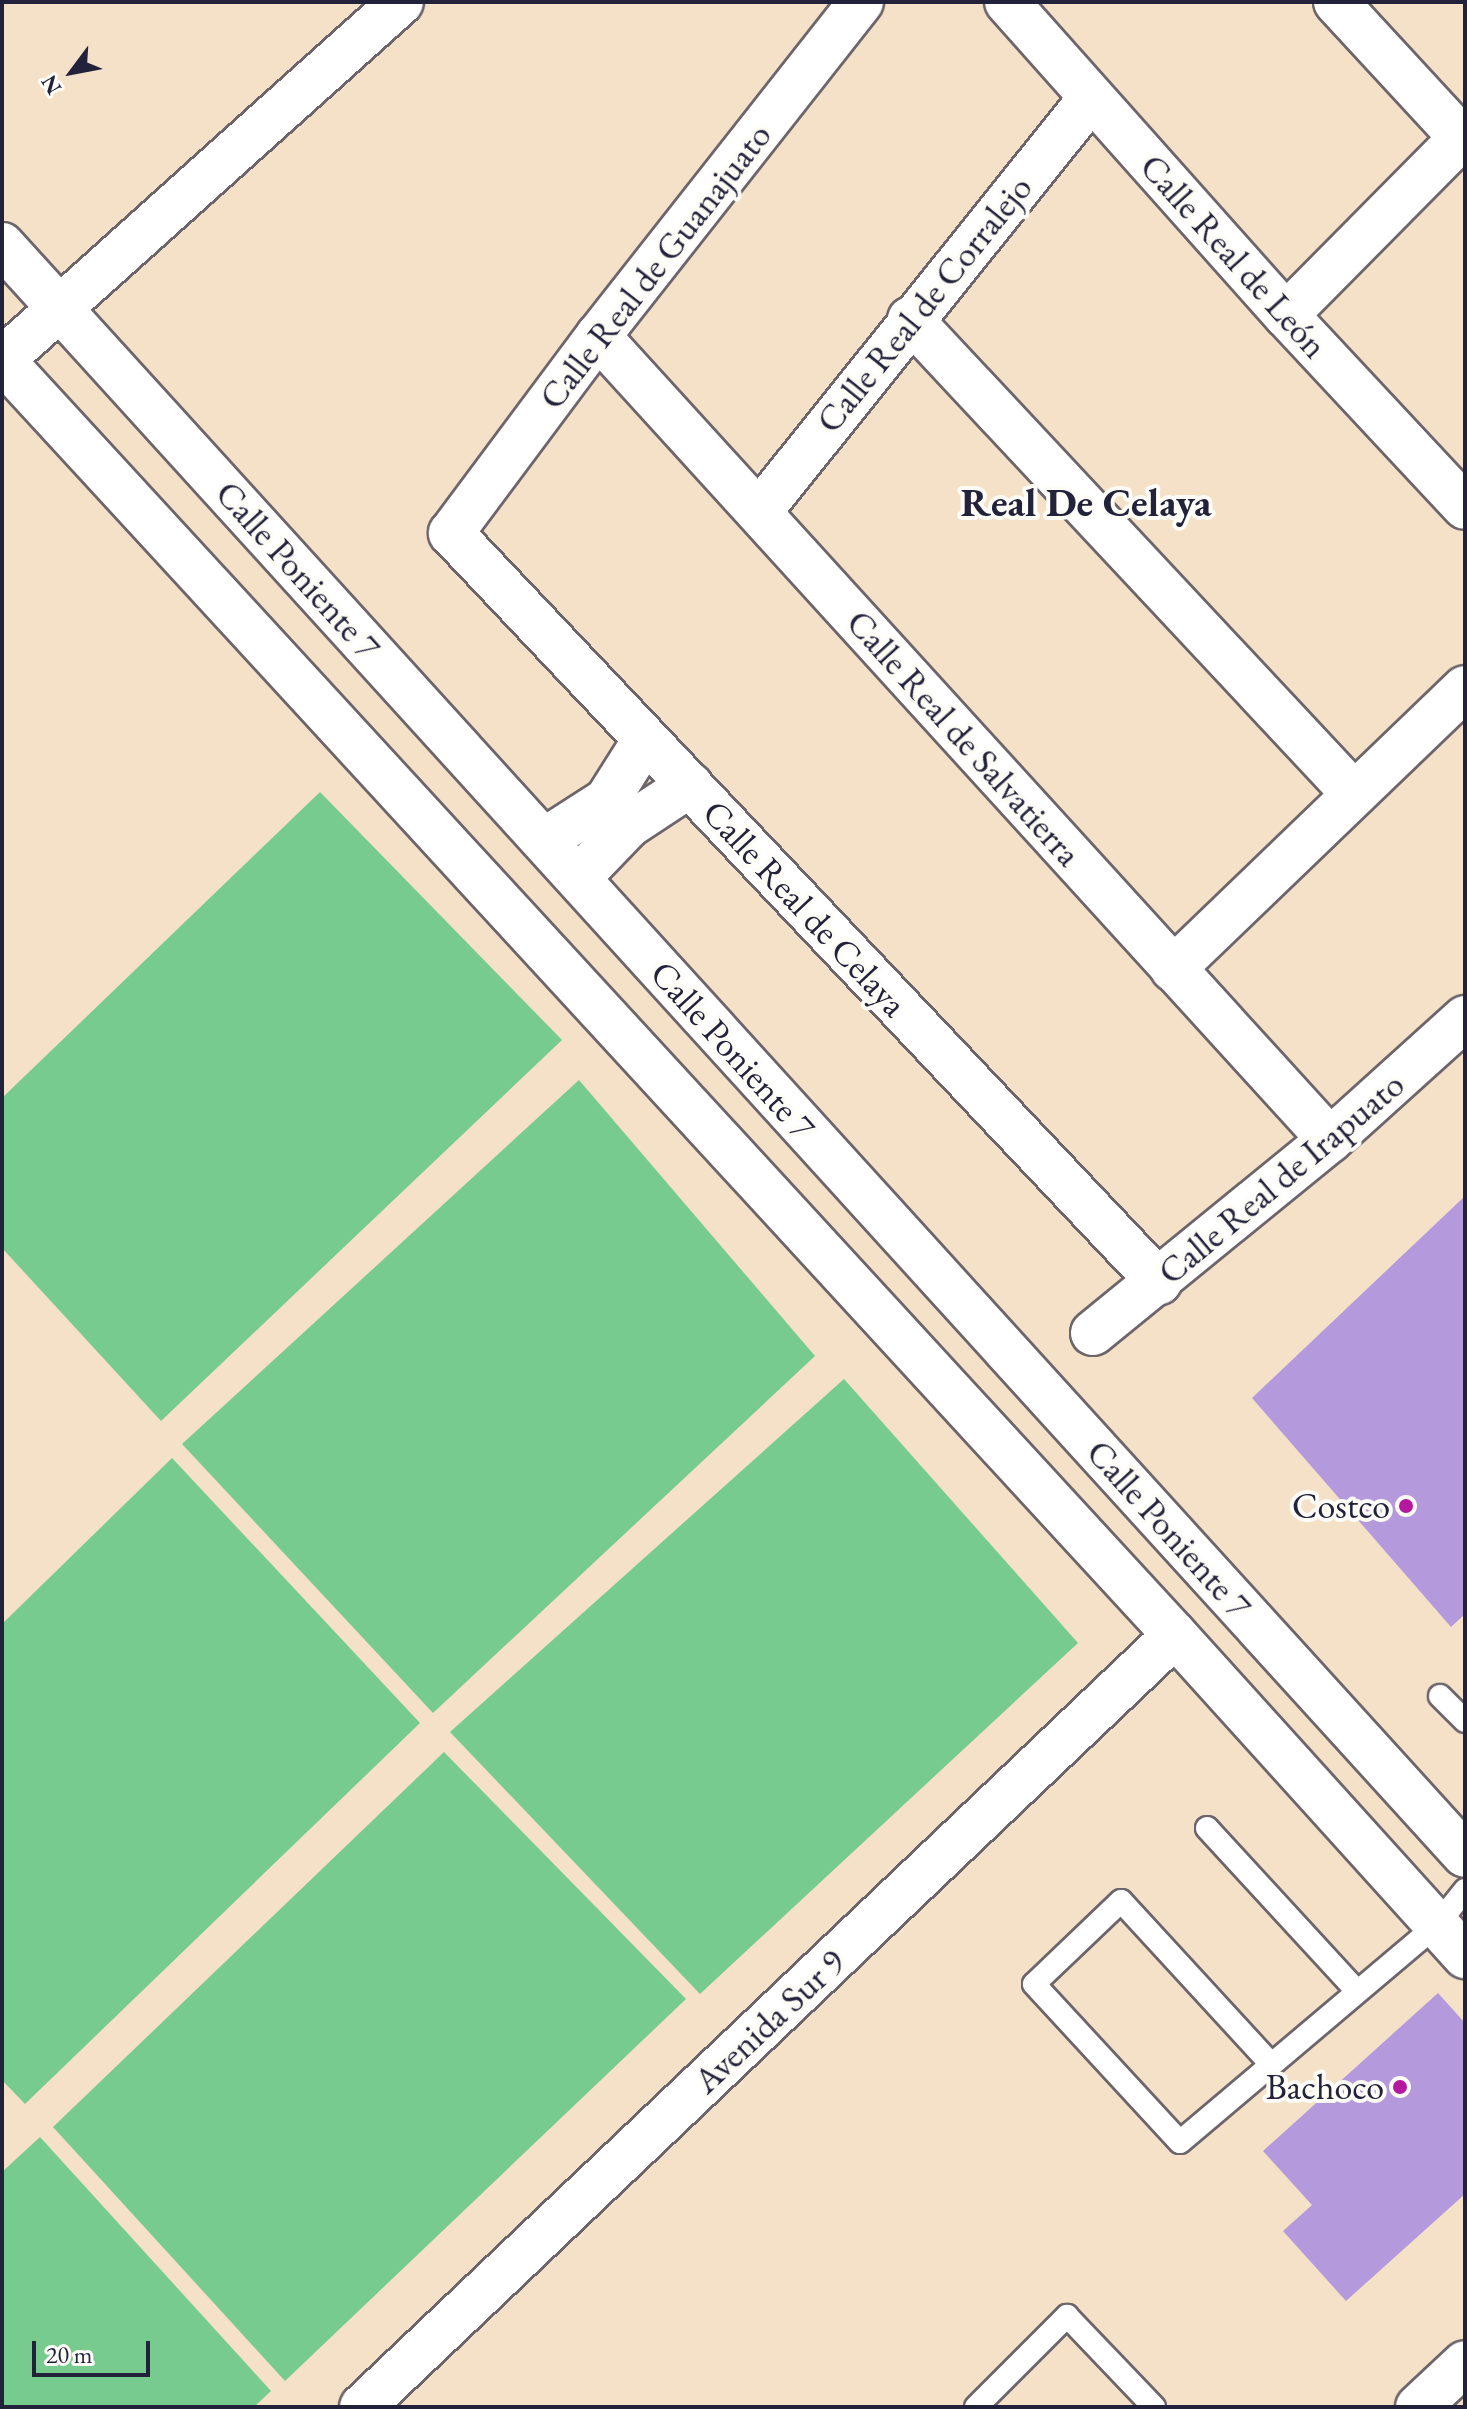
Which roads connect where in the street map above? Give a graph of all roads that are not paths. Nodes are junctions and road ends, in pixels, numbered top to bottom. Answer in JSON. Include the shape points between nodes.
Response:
{"nodes":[{"id":1,"x":401,"y":2,"type":"edge"},
{"id":2,"x":861,"y":2,"type":"edge"},
{"id":3,"x":1007,"y":2,"type":"edge"},
{"id":4,"x":1336,"y":2,"type":"edge"},
{"id":5,"x":1091,"y":98,"type":"junction"},
{"id":6,"x":1463,"y":140,"type":"edge"},
{"id":7,"x":2,"y":245,"type":"edge"},
{"id":8,"x":62,"y":308,"type":"junction"},
{"id":9,"x":1286,"y":315,"type":"junction"},
{"id":10,"x":910,"y":319,"type":"junction"},
{"id":11,"x":598,"y":336,"type":"junction"},
{"id":12,"x":2,"y":360,"type":"edge"},
{"id":13,"x":1465,"y":507,"type":"edge"},
{"id":14,"x":759,"y":512,"type":"junction"},
{"id":15,"x":451,"y":533,"type":"joint"},
{"id":16,"x":1465,"y":688,"type":"edge"},
{"id":17,"x":645,"y":740,"type":"junction"},
{"id":18,"x":690,"y":785,"type":"junction"},
{"id":19,"x":1354,"y":794,"type":"junction"},
{"id":20,"x":545,"y":840,"type":"junction"},
{"id":21,"x":578,"y":878,"type":"junction"},
{"id":22,"x":1173,"y":969,"type":"junction"},
{"id":23,"x":1465,"y":1018,"type":"edge"},
{"id":24,"x":1330,"y":1140,"type":"junction"},
{"id":25,"x":1159,"y":1282,"type":"junction"},
{"id":26,"x":1093,"y":1333,"type":"dead end"},
{"id":27,"x":1175,"y":1635,"type":"junction"},
{"id":28,"x":1440,"y":1696,"type":"dead end"},
{"id":29,"x":1465,"y":1721,"type":"edge"},
{"id":30,"x":1207,"y":1828,"type":"dead end"},
{"id":31,"x":1465,"y":1855,"type":"edge"},
{"id":32,"x":1465,"y":1890,"type":"edge"},
{"id":33,"x":1451,"y":1941,"type":"edge"},
{"id":34,"x":1357,"y":1991,"type":"junction"},
{"id":35,"x":1270,"y":2063,"type":"junction"},
{"id":36,"x":1465,"y":2363,"type":"edge"},
{"id":37,"x":362,"y":2407,"type":"edge"},
{"id":38,"x":976,"y":2407,"type":"edge"},
{"id":39,"x":1154,"y":2407,"type":"edge"},
{"id":40,"x":1418,"y":2407,"type":"edge"}],
"edges":[{"from":1,"to":8,"type":"street"},
{"from":2,"to":11,"type":"street","name":"Calle Real de Guanajuato"},
{"from":3,"to":5,"type":"street","name":"Calle Real de León"},
{"from":4,"to":6,"type":"street"},
{"from":5,"to":9,"type":"street","name":"Calle Real de León"},
{"from":5,"to":10,"type":"street","name":"Calle Real de Corralejo"},
{"from":6,"to":9,"type":"street"},
{"from":7,"to":8,"type":"street","name":"Calle Poniente 7"},
{"from":8,"to":12,"type":"street"},
{"from":8,"to":20,"type":"street","name":"Calle Poniente 7"},
{"from":9,"to":13,"type":"street","name":"Calle Real de León"},
{"from":10,"to":14,"type":"street","name":"Calle Real de Corralejo"},
{"from":10,"to":19,"type":"street"},
{"from":11,"to":14,"type":"street","name":"Calle Real de Salvatierra"},
{"from":11,"to":15,"type":"street","name":"Calle Real de Guanajuato"},
{"from":12,"to":27,"type":"street","name":"Calle Poniente 7"},
{"from":14,"to":22,"type":"street","name":"Calle Real de Salvatierra"},
{"from":15,"to":17,"type":"street","name":"Calle Real de Celaya"},
{"from":16,"to":19,"type":"street"},
{"from":17,"to":18,"type":"street","name":"Calle Real de Celaya"},
{"from":17,"to":20,"type":"street","via":[[607,800]]},
{"from":18,"to":21,"type":"street","via":[[629,825]]},
{"from":18,"to":25,"type":"street","name":"Calle Real de Celaya"},
{"from":19,"to":22,"type":"street"},
{"from":20,"to":21,"type":"street","name":"Calle Poniente 7"},
{"from":21,"to":31,"type":"street","name":"Calle Poniente 7"},
{"from":22,"to":24,"type":"street","name":"Calle Real de Salvatierra"},
{"from":23,"to":24,"type":"street","name":"Calle Real de Irapuato"},
{"from":24,"to":25,"type":"street","name":"Calle Real de Irapuato"},
{"from":25,"to":26,"type":"street","name":"Calle Real de Irapuato"},
{"from":27,"to":33,"type":"street","name":"Calle Poniente 7"},
{"from":27,"to":37,"type":"street","name":"Avenida Sur 9"},
{"from":28,"to":29,"type":"lane"},
{"from":30,"to":34,"type":"lane"},
{"from":32,"to":33,"type":"lane"},
{"from":33,"to":34,"type":"lane"},
{"from":34,"to":35,"type":"lane"},
{"from":35,"to":35,"type":"lane","via":[[1121,1901],[1034,1984],[1180,2142]]},
{"from":36,"to":40,"type":"street"},
{"from":38,"to":39,"type":"lane","via":[[1067,2316]]}]}
